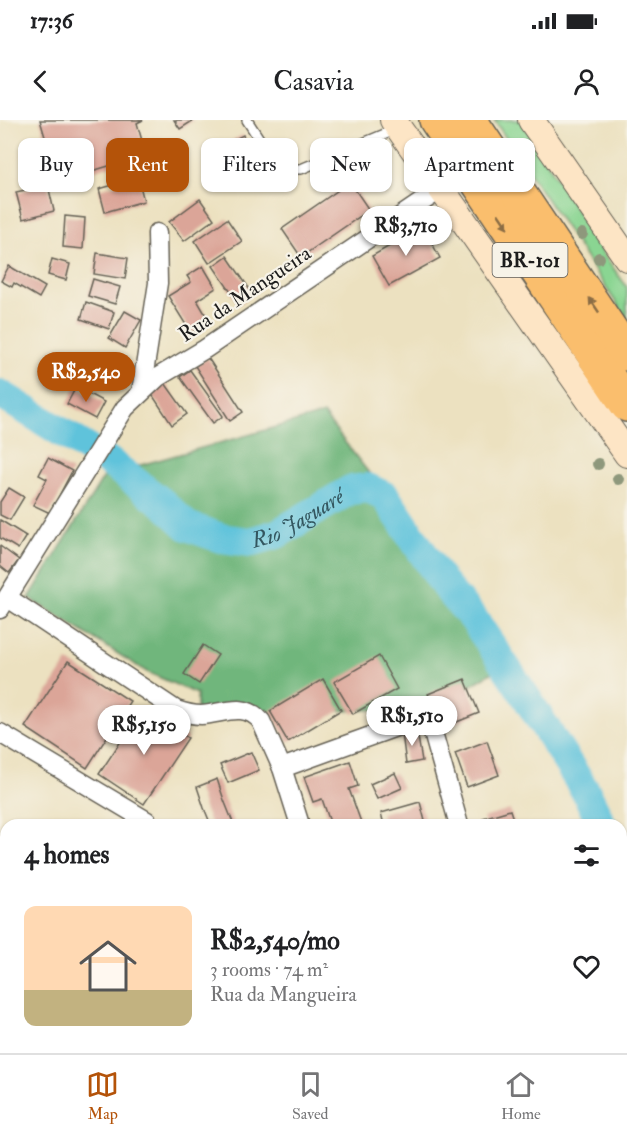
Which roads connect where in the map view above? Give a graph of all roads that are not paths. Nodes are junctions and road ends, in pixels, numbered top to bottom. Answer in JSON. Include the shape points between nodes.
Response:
{"nodes":[{"id":1,"x":247,"y":120,"type":"edge"},
{"id":2,"x":436,"y":120,"type":"edge"},
{"id":3,"x":470,"y":120,"type":"edge"},
{"id":4,"x":531,"y":120,"type":"edge"},
{"id":5,"x":396,"y":124,"type":"edge"},
{"id":6,"x":406,"y":138,"type":"edge"},
{"id":7,"x":437,"y":192,"type":"edge"},
{"id":8,"x":443,"y":192,"type":"edge"},
{"id":9,"x":157,"y":233,"type":"dead end"},
{"id":10,"x":627,"y":258,"type":"edge"},
{"id":11,"x":627,"y":354,"type":"edge"},
{"id":12,"x":141,"y":392,"type":"junction"},
{"id":13,"x":627,"y":405,"type":"edge"},
{"id":14,"x":627,"y":454,"type":"edge"},
{"id":15,"x":4,"y":604,"type":"edge"},
{"id":16,"x":0,"y":733,"type":"edge"},
{"id":17,"x":282,"y":768,"type":"junction"},
{"id":18,"x":144,"y":819,"type":"edge"},
{"id":19,"x":298,"y":819,"type":"edge"},
{"id":20,"x":457,"y":819,"type":"edge"}],
"edges":[{"from":1,"to":5,"type":"lane","via":[[276,165],[293,170],[301,170]]},
{"from":2,"to":13,"type":"highway","number":"BR-101","one_way":true},
{"from":11,"to":3,"type":"highway","number":"BR-101","one_way":true},
{"from":4,"to":10,"type":"street"},
{"from":5,"to":6,"type":"street"},
{"from":7,"to":12,"type":"street","name":"Rua da Mangueira"},
{"from":8,"to":14,"type":"street"},
{"from":9,"to":12,"type":"street","via":[[158,283]]},
{"from":12,"to":15,"type":"street","name":"Rua da Mangueira","via":[[125,408]]},
{"from":15,"to":17,"type":"street","via":[[177,710],[198,715],[235,709],[251,711],[261,721]]},
{"from":16,"to":18,"type":"street"},
{"from":17,"to":19,"type":"street"},
{"from":17,"to":20,"type":"street","via":[[404,724],[427,724],[432,729]]}]}
